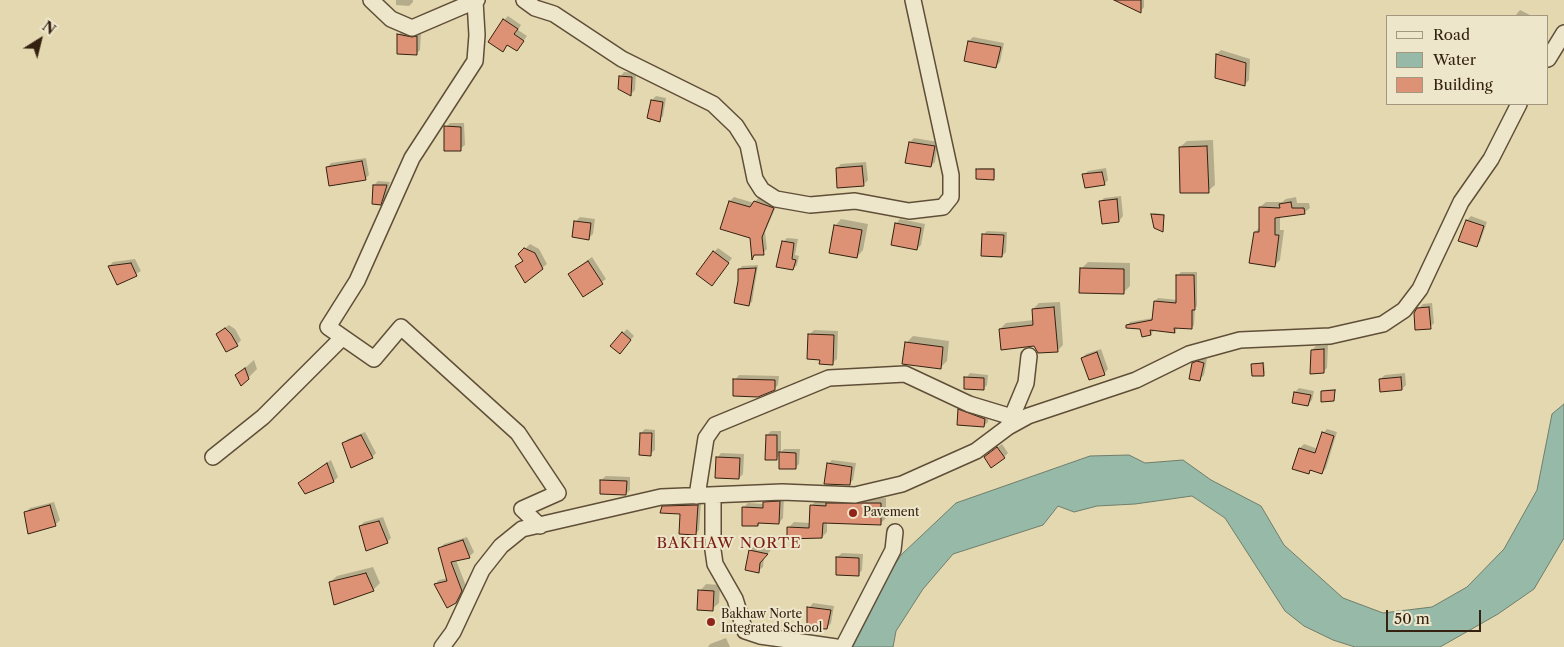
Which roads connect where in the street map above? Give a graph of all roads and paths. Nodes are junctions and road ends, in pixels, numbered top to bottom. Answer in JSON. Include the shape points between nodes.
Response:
{"nodes":[{"id":1,"x":371,"y":0,"type":"edge"},
{"id":2,"x":524,"y":0,"type":"edge"},
{"id":3,"x":913,"y":0,"type":"edge"},
{"id":4,"x":476,"y":1,"type":"edge"},
{"id":5,"x":1564,"y":33,"type":"edge"},
{"id":6,"x":1549,"y":57,"type":"edge"},
{"id":7,"x":1518,"y":105,"type":"edge"},
{"id":8,"x":342,"y":338,"type":"junction"},
{"id":9,"x":1029,"y":356,"type":"dead end"},
{"id":10,"x":1010,"y":422,"type":"junction"},
{"id":11,"x":213,"y":458,"type":"dead end"},
{"id":12,"x":697,"y":496,"type":"junction"},
{"id":13,"x":713,"y":496,"type":"junction"},
{"id":14,"x":540,"y":526,"type":"junction"},
{"id":15,"x":895,"y":532,"type":"dead end"},
{"id":16,"x":442,"y":647,"type":"edge"},
{"id":17,"x":836,"y":647,"type":"edge"},
{"id":18,"x":843,"y":647,"type":"edge"}],
"edges":[{"from":1,"to":4,"type":"street","via":[[390,20],[412,28]]},
{"from":2,"to":3,"type":"street","via":[[535,8],[554,14],[622,59],[713,104],[736,126],[748,146],[755,179],[762,190],[776,199],[810,205],[855,201],[909,211],[943,207],[951,197],[952,176]]},
{"from":4,"to":8,"type":"street","via":[[478,35],[475,61],[412,158],[357,281],[330,321],[328,327]]},
{"from":5,"to":6,"type":"street"},
{"from":7,"to":10,"type":"street","via":[[1491,159],[1461,202],[1420,289],[1404,310],[1387,321],[1330,336],[1240,340],[1189,354],[1136,380]]},
{"from":8,"to":11,"type":"street","via":[[263,417]]},
{"from":8,"to":14,"type":"street","via":[[374,359],[401,327],[518,433],[558,493],[522,509]]},
{"from":9,"to":10,"type":"street","via":[[1026,383]]},
{"from":10,"to":12,"type":"street","via":[[905,374],[829,378],[715,425],[706,438]]},
{"from":10,"to":13,"type":"street","via":[[976,451],[902,484],[855,495],[782,492]]},
{"from":12,"to":13,"type":"street"},
{"from":12,"to":14,"type":"street","via":[[661,497]]},
{"from":13,"to":17,"type":"street","via":[[712,550],[715,564],[735,599],[745,631]]},
{"from":14,"to":16,"type":"street","via":[[522,529],[501,546],[482,570],[453,632]]},
{"from":15,"to":18,"type":"street","via":[[893,550]]}]}
